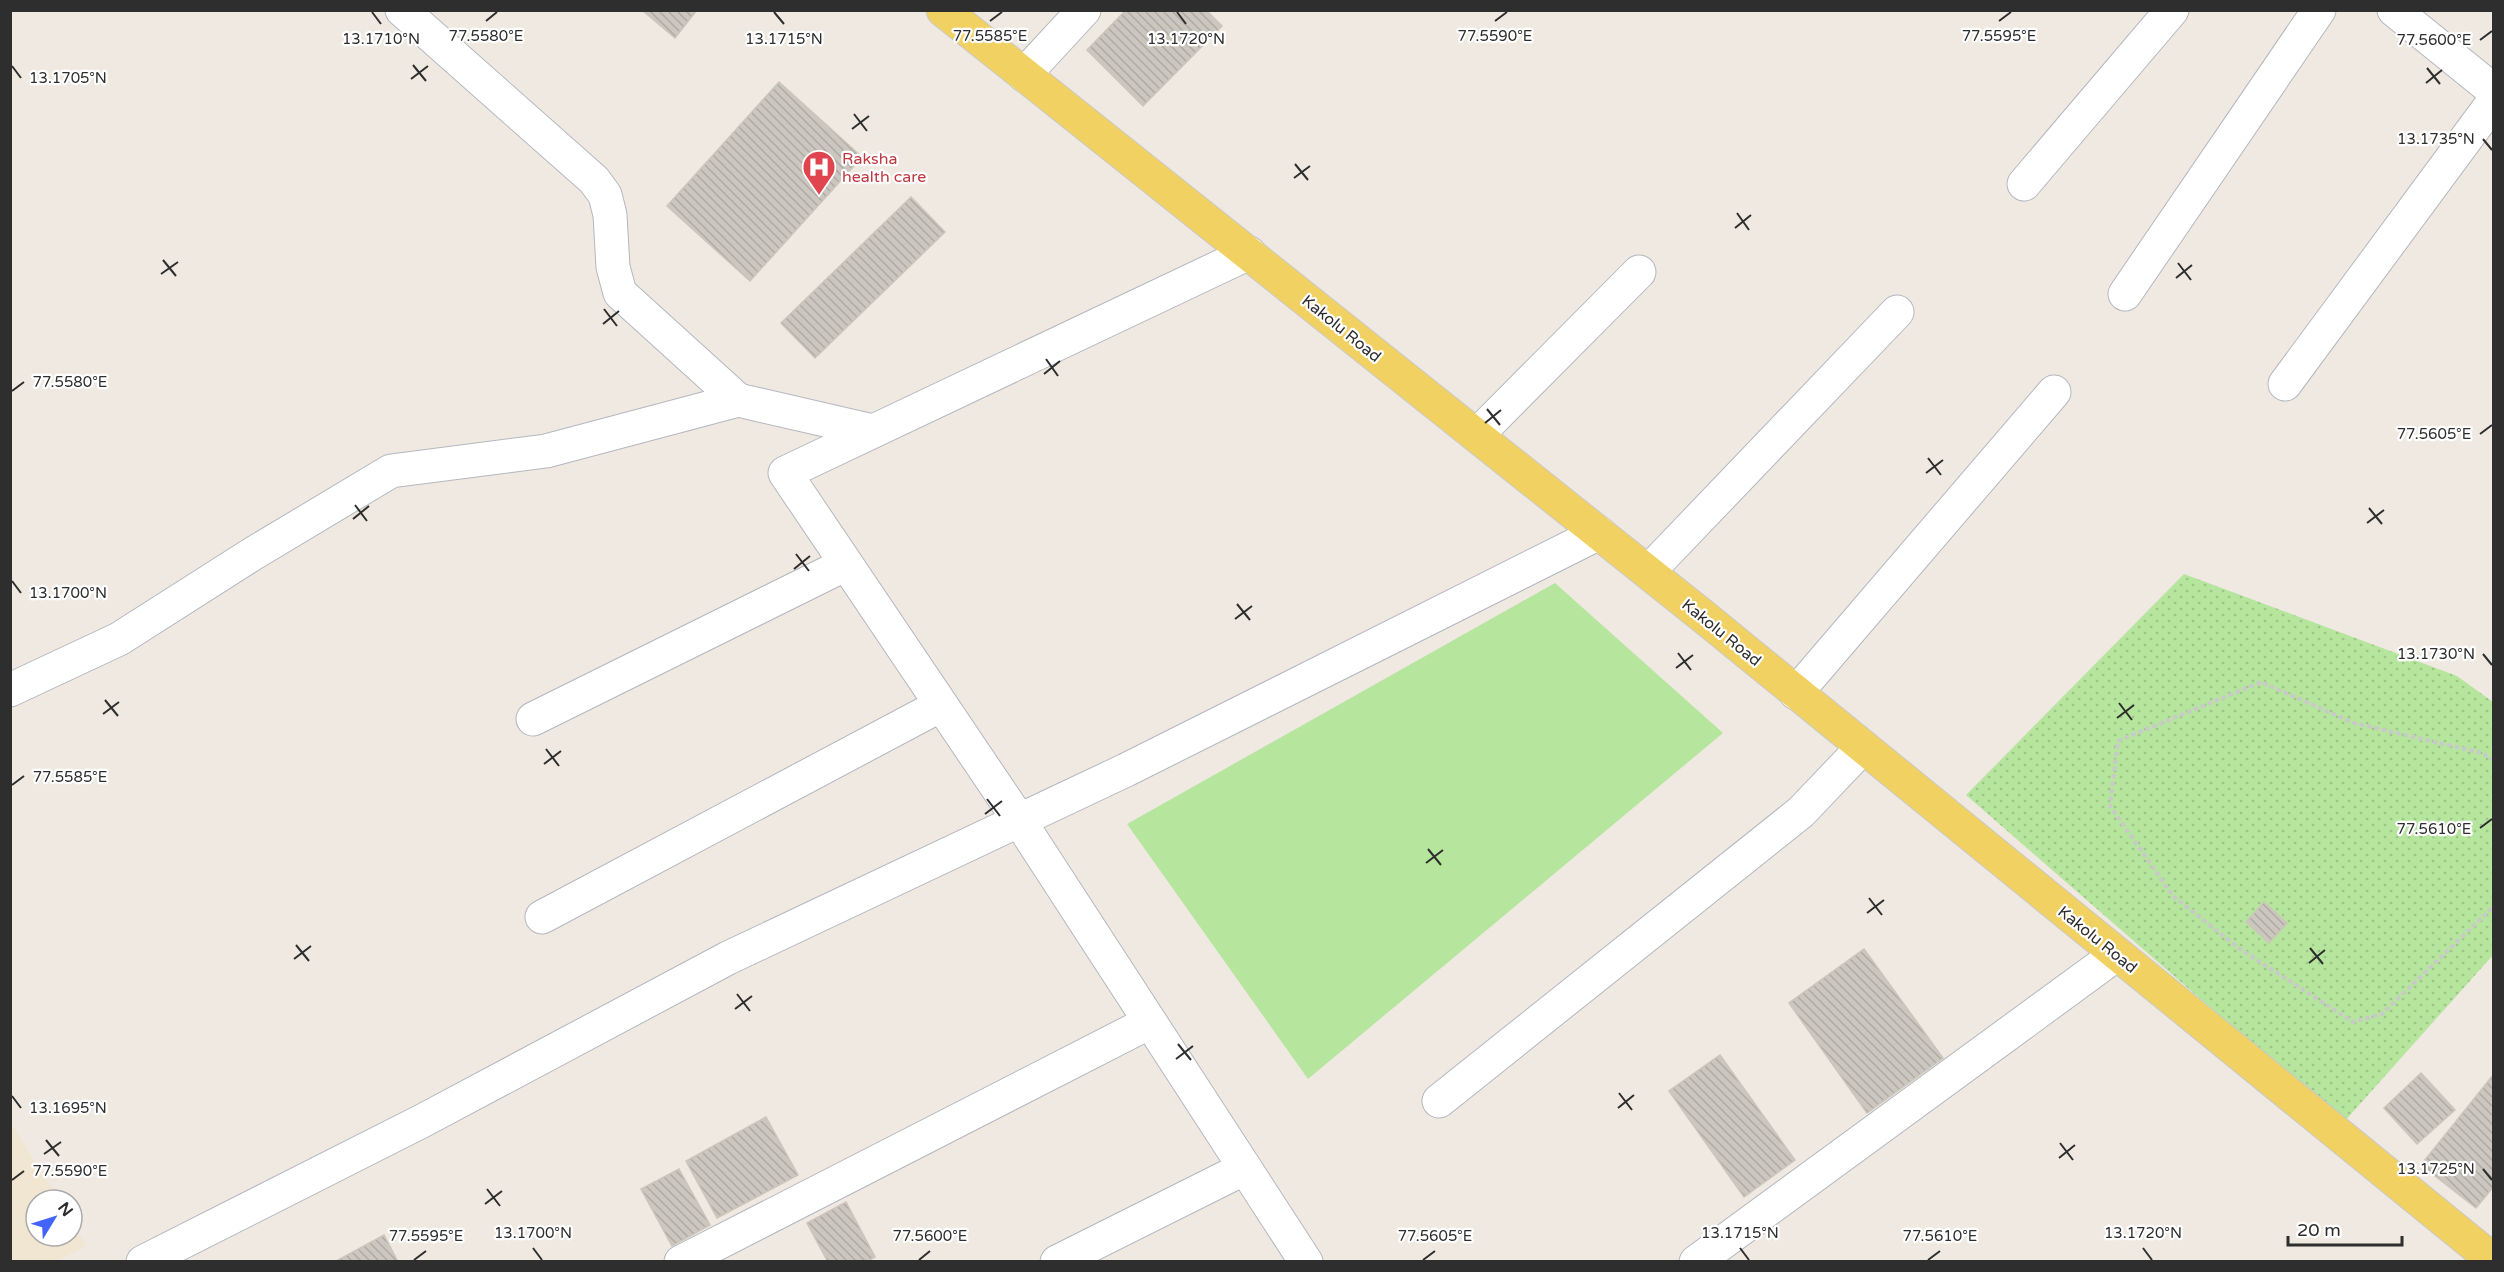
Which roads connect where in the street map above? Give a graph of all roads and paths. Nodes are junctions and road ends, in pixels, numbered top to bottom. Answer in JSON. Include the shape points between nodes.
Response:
{"nodes":[{"id":1,"x":402,"y":10,"type":"edge"},
{"id":2,"x":943,"y":10,"type":"edge"},
{"id":3,"x":1083,"y":10,"type":"edge"},
{"id":4,"x":2172,"y":10,"type":"edge"},
{"id":5,"x":2319,"y":10,"type":"edge"},
{"id":6,"x":2394,"y":10,"type":"edge"},
{"id":7,"x":1024,"y":75,"type":"junction"},
{"id":8,"x":2493,"y":92,"type":"edge"},
{"id":9,"x":2493,"y":101,"type":"edge"},
{"id":10,"x":2024,"y":184,"type":"dead end"},
{"id":11,"x":1249,"y":253,"type":"junction"},
{"id":12,"x":1639,"y":272,"type":"dead end"},
{"id":13,"x":2125,"y":294,"type":"dead end"},
{"id":14,"x":1898,"y":312,"type":"dead end"},
{"id":15,"x":2285,"y":384,"type":"dead end"},
{"id":16,"x":2054,"y":392,"type":"dead end"},
{"id":17,"x":738,"y":400,"type":"junction"},
{"id":18,"x":873,"y":432,"type":"junction"},
{"id":19,"x":1477,"y":435,"type":"junction"},
{"id":20,"x":1599,"y":533,"type":"junction"},
{"id":21,"x":846,"y":564,"type":"junction"},
{"id":22,"x":1648,"y":572,"type":"junction"},
{"id":23,"x":10,"y":690,"type":"edge"},
{"id":24,"x":1796,"y":693,"type":"junction"},
{"id":25,"x":941,"y":705,"type":"junction"},
{"id":26,"x":533,"y":719,"type":"dead end"},
{"id":27,"x":1863,"y":747,"type":"junction"},
{"id":28,"x":2493,"y":760,"type":"edge"},
{"id":29,"x":1019,"y":820,"type":"junction"},
{"id":30,"x":2493,"y":906,"type":"edge"},
{"id":31,"x":542,"y":917,"type":"dead end"},
{"id":32,"x":2117,"y":954,"type":"junction"},
{"id":33,"x":1150,"y":1022,"type":"junction"},
{"id":34,"x":1439,"y":1101,"type":"dead end"},
{"id":35,"x":1245,"y":1168,"type":"junction"},
{"id":36,"x":2493,"y":1261,"type":"edge"},
{"id":37,"x":143,"y":1262,"type":"edge"},
{"id":38,"x":681,"y":1262,"type":"edge"},
{"id":39,"x":1057,"y":1262,"type":"edge"},
{"id":40,"x":1306,"y":1262,"type":"edge"},
{"id":41,"x":1696,"y":1262,"type":"edge"}],
"edges":[{"from":1,"to":17,"type":"street","via":[[594,180],[605,195],[620,293]]},
{"from":2,"to":7,"type":"main road","name":"Kakolu Road"},
{"from":3,"to":7,"type":"street"},
{"from":4,"to":10,"type":"street"},
{"from":5,"to":13,"type":"street"},
{"from":6,"to":8,"type":"street"},
{"from":7,"to":11,"type":"main road","name":"Kakolu Road"},
{"from":9,"to":15,"type":"street"},
{"from":11,"to":18,"type":"street"},
{"from":11,"to":19,"type":"main road","name":"Kakolu Road"},
{"from":12,"to":19,"type":"street"},
{"from":14,"to":22,"type":"street"},
{"from":16,"to":24,"type":"street"},
{"from":17,"to":18,"type":"street"},
{"from":17,"to":23,"type":"street","via":[[546,451],[391,471],[119,639]]},
{"from":18,"to":21,"type":"street","via":[[784,473]]},
{"from":19,"to":20,"type":"main road","name":"Kakolu Road"},
{"from":20,"to":22,"type":"main road","name":"Kakolu Road"},
{"from":20,"to":29,"type":"street"},
{"from":21,"to":25,"type":"street"},
{"from":21,"to":26,"type":"street"},
{"from":22,"to":24,"type":"main road","name":"Kakolu Road"},
{"from":24,"to":27,"type":"main road","name":"Kakolu Road"},
{"from":25,"to":29,"type":"street"},
{"from":25,"to":31,"type":"street"},
{"from":27,"to":32,"type":"main road","name":"Kakolu Road"},
{"from":27,"to":34,"type":"street","via":[[1802,812]]},
{"from":28,"to":30,"type":"path","via":[[2482,753],[2354,723],[2260,682],[2118,741],[2110,806],[2174,896],[2240,949],[2353,1022],[2382,1014]]},
{"from":29,"to":33,"type":"street"},
{"from":29,"to":37,"type":"street","via":[[728,958],[422,1121]]},
{"from":32,"to":36,"type":"main road","name":"Kakolu Road"},
{"from":32,"to":41,"type":"street"},
{"from":33,"to":35,"type":"street"},
{"from":33,"to":38,"type":"street"},
{"from":35,"to":39,"type":"street"},
{"from":35,"to":40,"type":"street"}]}
